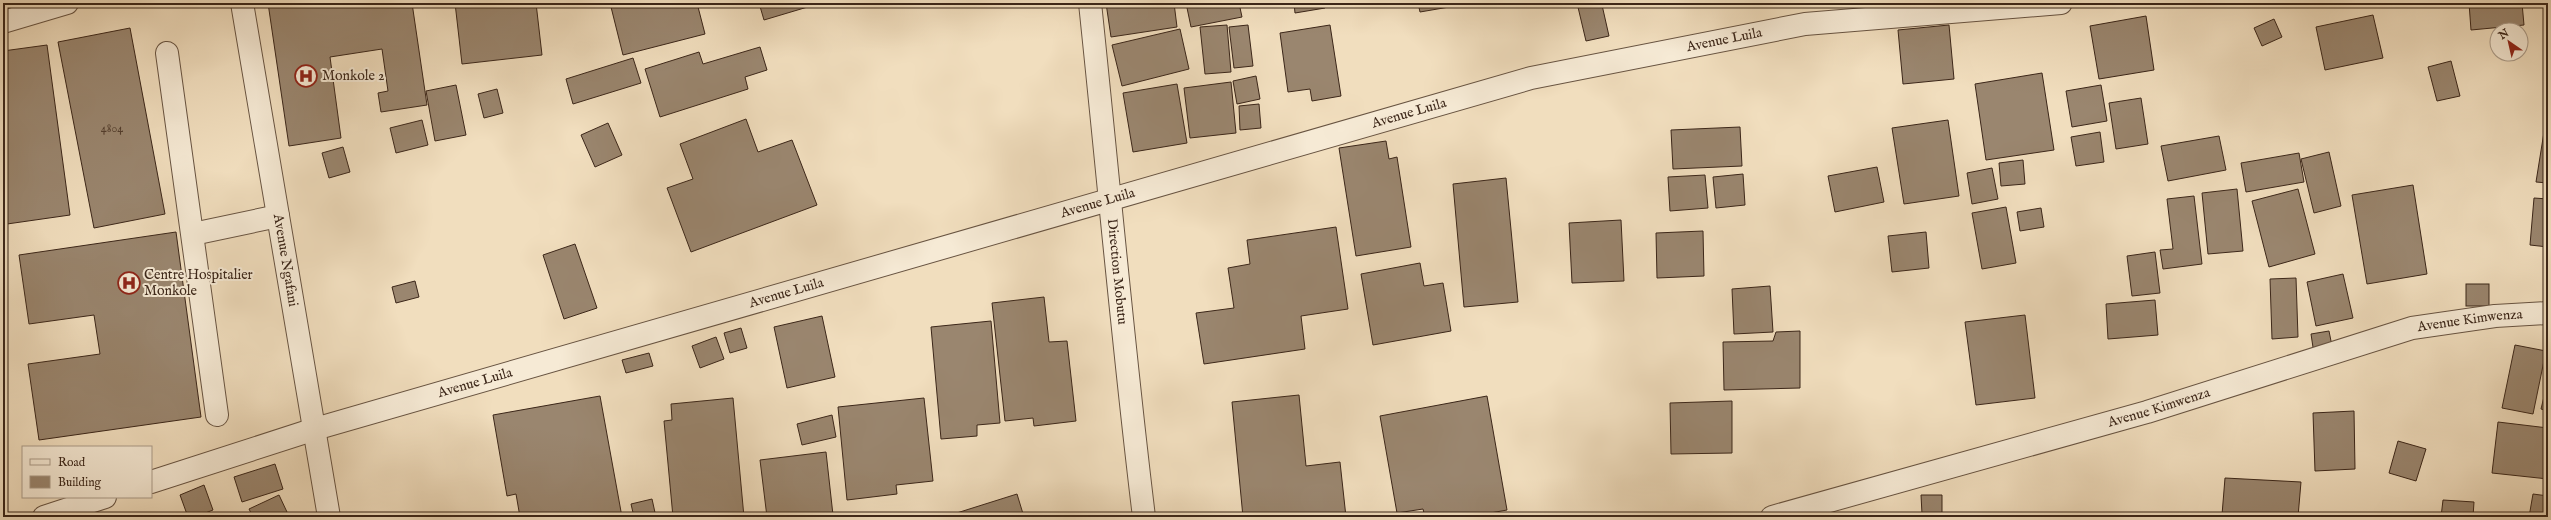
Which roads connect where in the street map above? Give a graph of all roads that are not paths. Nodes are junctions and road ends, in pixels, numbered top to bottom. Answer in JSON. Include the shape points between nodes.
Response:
{"nodes":[{"id":1,"x":67,"y":3,"type":"edge"},
{"id":2,"x":242,"y":3,"type":"edge"},
{"id":3,"x":1090,"y":3,"type":"edge"},
{"id":4,"x":2061,"y":3,"type":"edge"},
{"id":5,"x":3,"y":22,"type":"edge"},
{"id":6,"x":167,"y":53,"type":"dead end"},
{"id":7,"x":1111,"y":201,"type":"junction"},
{"id":8,"x":278,"y":216,"type":"junction"},
{"id":9,"x":193,"y":234,"type":"junction"},
{"id":10,"x":2548,"y":313,"type":"edge"},
{"id":11,"x":217,"y":415,"type":"dead end"},
{"id":12,"x":315,"y":429,"type":"junction"},
{"id":13,"x":152,"y":482,"type":"edge"},
{"id":14,"x":102,"y":498,"type":"edge"},
{"id":15,"x":44,"y":517,"type":"edge"},
{"id":16,"x":329,"y":517,"type":"edge"},
{"id":17,"x":1144,"y":517,"type":"edge"},
{"id":18,"x":1772,"y":517,"type":"edge"}],
"edges":[{"from":1,"to":5,"type":"street"},
{"from":2,"to":8,"type":"street","name":"Avenue Ngafani"},
{"from":3,"to":7,"type":"street","name":"Direction Mobutu"},
{"from":4,"to":7,"type":"street","name":"Avenue Luila","via":[[1805,24],[1531,78]]},
{"from":6,"to":9,"type":"street"},
{"from":7,"to":12,"type":"street","name":"Avenue Luila"},
{"from":7,"to":17,"type":"street","name":"Direction Mobutu","via":[[1123,344]]},
{"from":8,"to":9,"type":"street"},
{"from":8,"to":12,"type":"street","name":"Avenue Ngafani"},
{"from":9,"to":11,"type":"street"},
{"from":10,"to":18,"type":"street","name":"Avenue Kimwenza","via":[[2495,316],[2412,328],[2146,412]]},
{"from":12,"to":13,"type":"street","name":"Avenue Luila"},
{"from":12,"to":16,"type":"street","name":"Avenue Ngafani"},
{"from":14,"to":15,"type":"street"}]}
